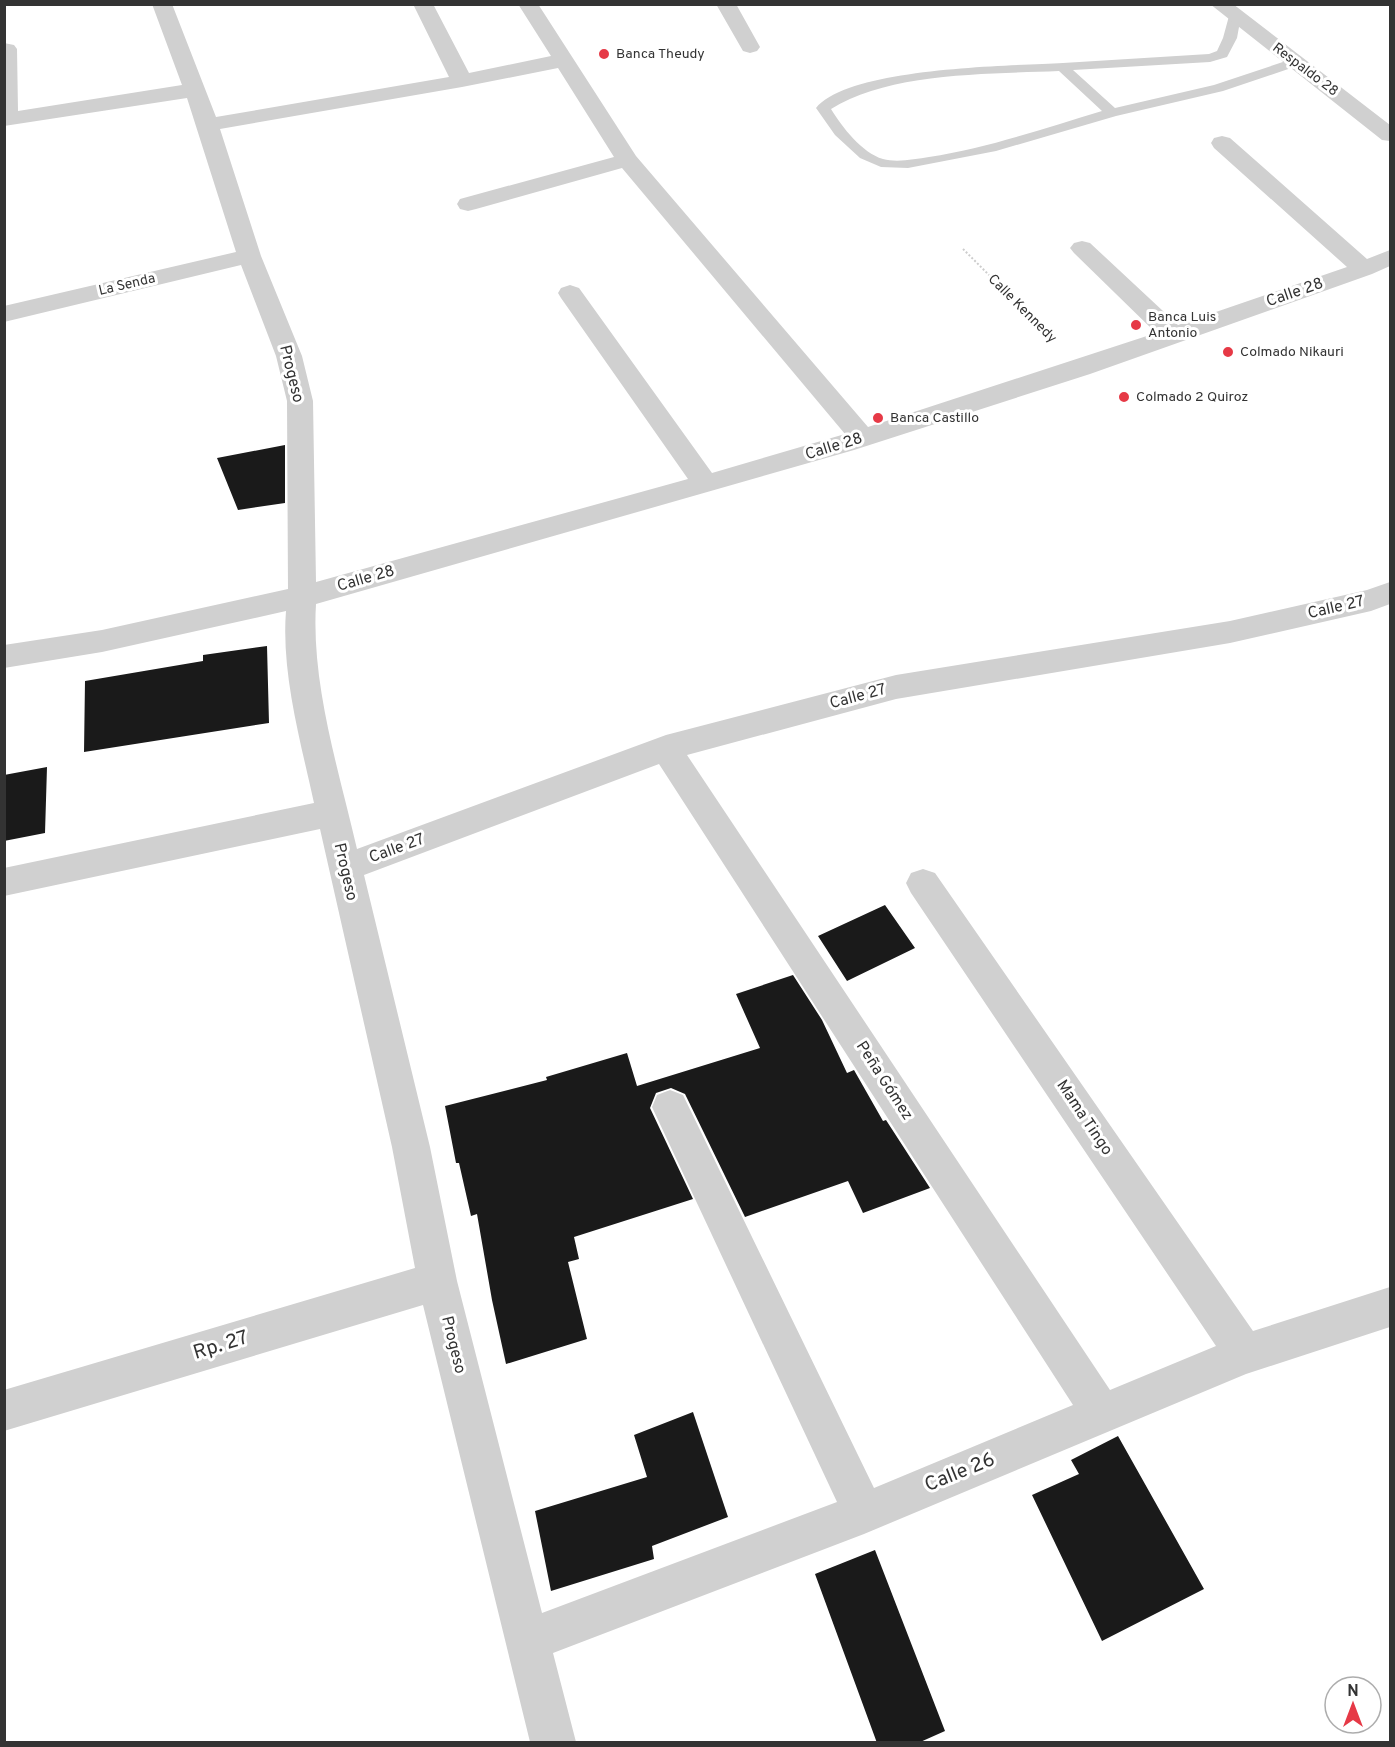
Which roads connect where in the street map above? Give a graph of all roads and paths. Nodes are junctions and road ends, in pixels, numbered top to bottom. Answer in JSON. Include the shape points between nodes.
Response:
{"nodes":[{"id":1,"x":162,"y":4,"type":"edge"},
{"id":2,"x":423,"y":4,"type":"edge"},
{"id":3,"x":528,"y":4,"type":"edge"},
{"id":4,"x":726,"y":4,"type":"edge"},
{"id":5,"x":1228,"y":8,"type":"edge"},
{"id":6,"x":750,"y":47,"type":"dead end"},
{"id":7,"x":7,"y":49,"type":"dead end"},
{"id":8,"x":564,"y":60,"type":"junction"},
{"id":9,"x":1295,"y":62,"type":"junction"},
{"id":10,"x":1062,"y":67,"type":"junction"},
{"id":11,"x":462,"y":81,"type":"junction"},
{"id":12,"x":194,"y":90,"type":"junction"},
{"id":13,"x":1112,"y":113,"type":"junction"},
{"id":14,"x":6,"y":119,"type":"edge"},
{"id":15,"x":208,"y":125,"type":"junction"},
{"id":16,"x":1390,"y":135,"type":"edge"},
{"id":17,"x":1222,"y":143,"type":"dead end"},
{"id":18,"x":627,"y":160,"type":"junction"},
{"id":19,"x":468,"y":204,"type":"dead end"},
{"id":20,"x":963,"y":249,"type":"dead end"},
{"id":21,"x":1082,"y":249,"type":"dead end"},
{"id":22,"x":249,"y":256,"type":"junction"},
{"id":23,"x":1390,"y":257,"type":"edge"},
{"id":24,"x":1364,"y":269,"type":"junction"},
{"id":25,"x":570,"y":293,"type":"dead end"},
{"id":26,"x":4,"y":314,"type":"edge"},
{"id":27,"x":1174,"y":336,"type":"junction"},
{"id":28,"x":1081,"y":368,"type":"junction"},
{"id":29,"x":863,"y":438,"type":"junction"},
{"id":30,"x":706,"y":484,"type":"junction"},
{"id":31,"x":1390,"y":593,"type":"edge"},
{"id":32,"x":302,"y":597,"type":"junction"},
{"id":33,"x":4,"y":657,"type":"edge"},
{"id":34,"x":666,"y":748,"type":"junction"},
{"id":35,"x":331,"y":813,"type":"junction"},
{"id":36,"x":344,"y":868,"type":"junction"},
{"id":37,"x":4,"y":882,"type":"edge"},
{"id":38,"x":923,"y":883,"type":"dead end"},
{"id":39,"x":670,"y":1107,"type":"dead end"},
{"id":40,"x":436,"y":1281,"type":"junction"},
{"id":41,"x":1390,"y":1307,"type":"edge"},
{"id":42,"x":1245,"y":1354,"type":"junction"},
{"id":43,"x":4,"y":1410,"type":"edge"},
{"id":44,"x":1102,"y":1414,"type":"junction"},
{"id":45,"x":864,"y":1512,"type":"junction"},
{"id":46,"x":529,"y":1640,"type":"junction"},
{"id":47,"x":553,"y":1743,"type":"edge"}],
"edges":[{"from":1,"to":12,"type":"street","name":"Progeso"},
{"from":2,"to":11,"type":"street"},
{"from":3,"to":8,"type":"street"},
{"from":4,"to":6,"type":"street"},
{"from":5,"to":9,"type":"street","name":"Respaldo 28"},
{"from":5,"to":10,"type":"lane","via":[[1230,38],[1222,54],[1210,58]]},
{"from":7,"to":14,"type":"street"},
{"from":8,"to":11,"type":"street"},
{"from":8,"to":18,"type":"street"},
{"from":9,"to":13,"type":"lane","via":[[1218,88]]},
{"from":9,"to":16,"type":"street","name":"Respaldo 28"},
{"from":10,"to":13,"type":"lane"},
{"from":10,"to":13,"type":"lane","via":[[922,76],[847,93],[823,108],[869,159],[900,165],[948,159]]},
{"from":11,"to":15,"type":"street"},
{"from":12,"to":14,"type":"street"},
{"from":12,"to":15,"type":"street","name":"Progeso"},
{"from":15,"to":22,"type":"street","name":"Progeso"},
{"from":17,"to":24,"type":"street"},
{"from":18,"to":19,"type":"street"},
{"from":18,"to":29,"type":"street"},
{"from":20,"to":28,"type":"path","name":"Calle Kennedy"},
{"from":21,"to":27,"type":"street"},
{"from":22,"to":26,"type":"street","name":"La Senda"},
{"from":22,"to":32,"type":"street","name":"Progeso","via":[[288,356],[300,401]]},
{"from":23,"to":24,"type":"street","name":"Calle 28"},
{"from":24,"to":27,"type":"street","name":"Calle 28"},
{"from":25,"to":30,"type":"street"},
{"from":27,"to":28,"type":"street","name":"Calle 28"},
{"from":28,"to":29,"type":"street","name":"Calle 28"},
{"from":29,"to":30,"type":"street","name":"Calle 28"},
{"from":30,"to":32,"type":"street","name":"Calle 28"},
{"from":31,"to":34,"type":"street","name":"Calle 27","via":[[1230,632],[896,687]]},
{"from":32,"to":33,"type":"street","name":"Calle 28","via":[[102,641]]},
{"from":32,"to":35,"type":"street","name":"Progeso","via":[[299,637]]},
{"from":34,"to":36,"type":"street","name":"Calle 27"},
{"from":34,"to":44,"type":"street","name":"Peña Gómez"},
{"from":35,"to":36,"type":"street","name":"Progeso"},
{"from":35,"to":37,"type":"street"},
{"from":36,"to":40,"type":"street","name":"Progeso","via":[[411,1147]]},
{"from":38,"to":42,"type":"street","name":"Mama Tingo"},
{"from":39,"to":45,"type":"street"},
{"from":40,"to":43,"type":"street","name":"Rp. 27"},
{"from":40,"to":46,"type":"street","name":"Progeso"},
{"from":41,"to":42,"type":"street","name":"Calle 26"},
{"from":42,"to":44,"type":"street","name":"Calle 26"},
{"from":44,"to":45,"type":"street","name":"Calle 26"},
{"from":45,"to":46,"type":"street","name":"Calle 26"},
{"from":46,"to":47,"type":"street","name":"Progeso"}]}
